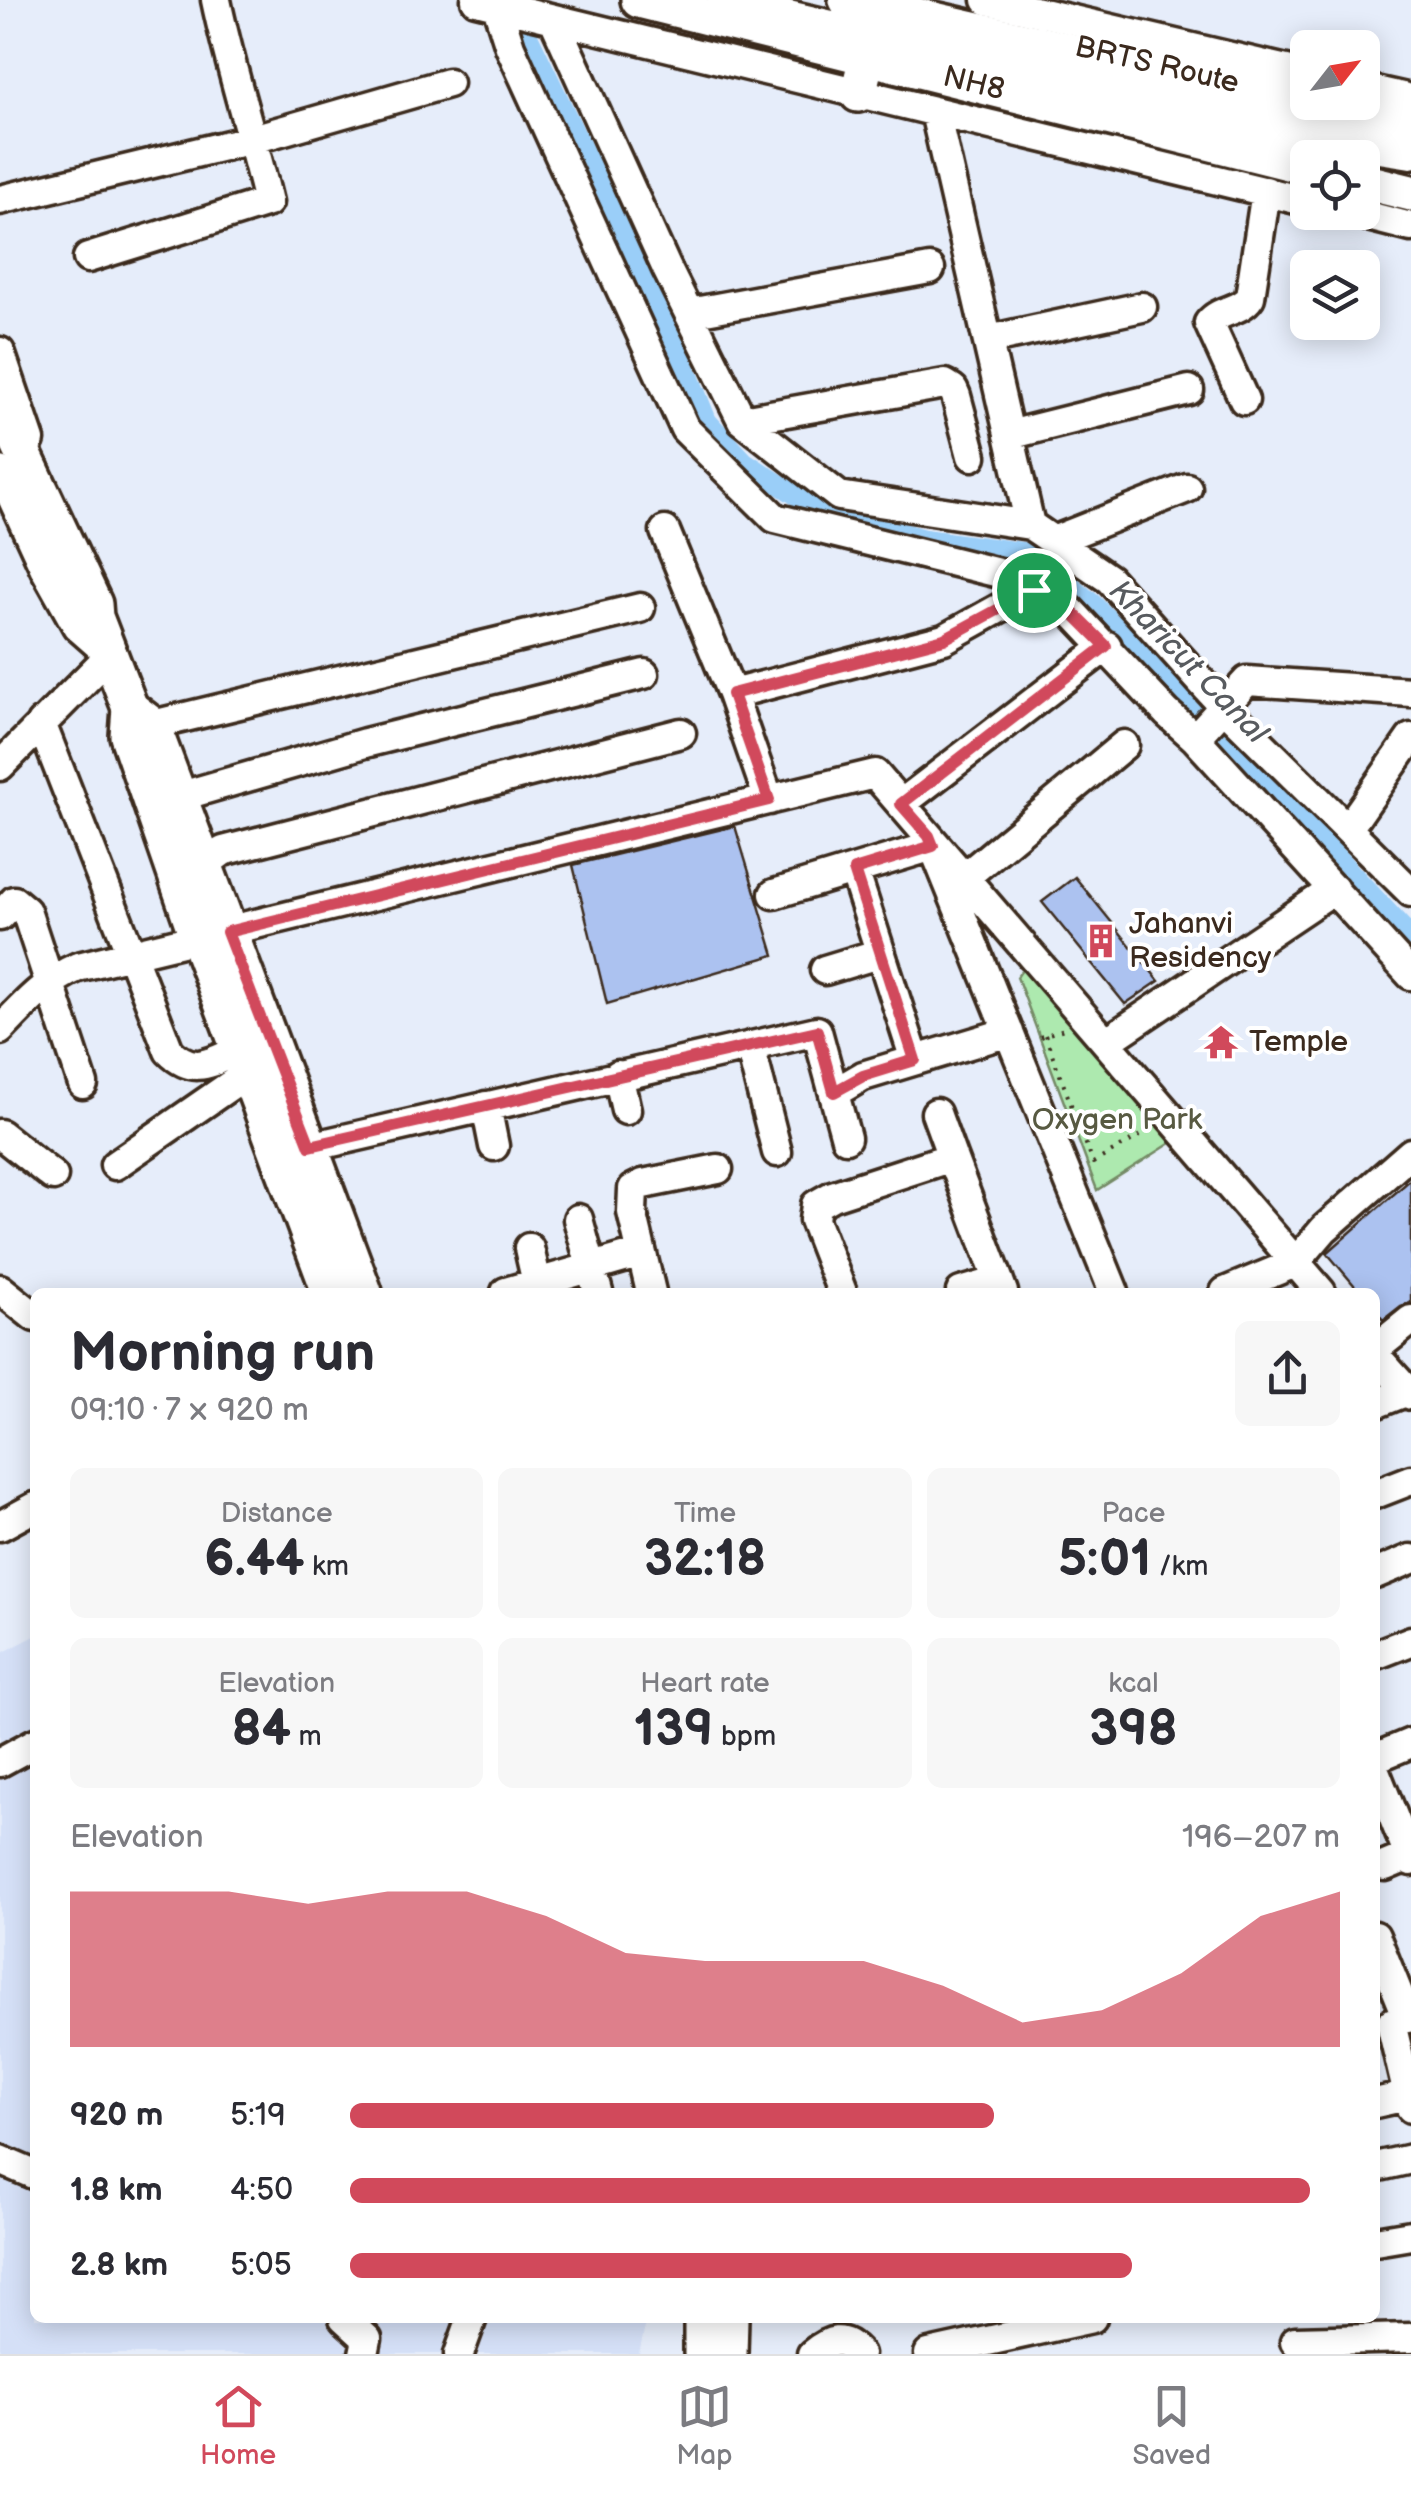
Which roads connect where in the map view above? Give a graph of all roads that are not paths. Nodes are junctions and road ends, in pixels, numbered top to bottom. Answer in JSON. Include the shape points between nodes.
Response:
{"nodes":[{"id":1,"x":216,"y":0,"type":"edge"},
{"id":2,"x":639,"y":0,"type":"edge"},
{"id":3,"x":724,"y":0,"type":"edge"},
{"id":4,"x":848,"y":0,"type":"edge"},
{"id":5,"x":987,"y":0,"type":"edge"},
{"id":6,"x":486,"y":3,"type":"edge"},
{"id":7,"x":554,"y":20,"type":"junction"},
{"id":8,"x":867,"y":57,"type":"junction"},
{"id":9,"x":1290,"y":71,"type":"edge"},
{"id":10,"x":448,"y":83,"type":"dead end"},
{"id":11,"x":858,"y":94,"type":"junction"},
{"id":12,"x":1380,"y":102,"type":"edge"},
{"id":13,"x":935,"y":112,"type":"junction"},
{"id":14,"x":1405,"y":121,"type":"edge"},
{"id":15,"x":253,"y":139,"type":"junction"},
{"id":16,"x":1125,"y":139,"type":"junction"},
{"id":17,"x":1327,"y":140,"type":"edge"},
{"id":18,"x":1349,"y":140,"type":"edge"},
{"id":19,"x":1380,"y":156,"type":"edge"},
{"id":20,"x":1290,"y":165,"type":"edge"},
{"id":21,"x":1411,"y":166,"type":"edge"},
{"id":22,"x":1380,"y":185,"type":"edge"},
{"id":23,"x":1266,"y":192,"type":"junction"},
{"id":24,"x":1411,"y":193,"type":"edge"},
{"id":25,"x":1290,"y":198,"type":"edge"},
{"id":26,"x":0,"y":200,"type":"edge"},
{"id":27,"x":1380,"y":219,"type":"edge"},
{"id":28,"x":1411,"y":227,"type":"edge"},
{"id":29,"x":88,"y":258,"type":"dead end"},
{"id":30,"x":930,"y":269,"type":"dead end"},
{"id":31,"x":1142,"y":307,"type":"dead end"},
{"id":32,"x":689,"y":313,"type":"junction"},
{"id":33,"x":988,"y":340,"type":"junction"},
{"id":34,"x":0,"y":352,"type":"edge"},
{"id":35,"x":1189,"y":390,"type":"dead end"},
{"id":36,"x":1244,"y":400,"type":"dead end"},
{"id":37,"x":0,"y":404,"type":"edge"},
{"id":38,"x":742,"y":420,"type":"junction"},
{"id":39,"x":1009,"y":435,"type":"junction"},
{"id":40,"x":0,"y":436,"type":"edge"},
{"id":41,"x":972,"y":456,"type":"dead end"},
{"id":42,"x":0,"y":471,"type":"edge"},
{"id":43,"x":39,"y":486,"type":"junction"},
{"id":44,"x":1186,"y":488,"type":"dead end"},
{"id":45,"x":665,"y":531,"type":"dead end"},
{"id":46,"x":1042,"y":533,"type":"junction"},
{"id":47,"x":1034,"y":590,"type":"junction"},
{"id":48,"x":640,"y":608,"type":"dead end"},
{"id":49,"x":95,"y":616,"type":"junction"},
{"id":50,"x":1106,"y":646,"type":"junction"},
{"id":51,"x":110,"y":655,"type":"junction"},
{"id":52,"x":644,"y":674,"type":"dead end"},
{"id":53,"x":1411,"y":692,"type":"edge"},
{"id":54,"x":732,"y":694,"type":"junction"},
{"id":55,"x":1224,"y":707,"type":"junction"},
{"id":56,"x":141,"y":717,"type":"junction"},
{"id":57,"x":41,"y":722,"type":"junction"},
{"id":58,"x":681,"y":733,"type":"dead end"},
{"id":59,"x":1195,"y":738,"type":"junction"},
{"id":60,"x":1411,"y":738,"type":"edge"},
{"id":61,"x":1124,"y":745,"type":"dead end"},
{"id":62,"x":0,"y":766,"type":"edge"},
{"id":63,"x":178,"y":797,"type":"junction"},
{"id":64,"x":769,"y":800,"type":"junction"},
{"id":65,"x":901,"y":804,"type":"junction"},
{"id":66,"x":1349,"y":827,"type":"junction"},
{"id":67,"x":931,"y":841,"type":"junction"},
{"id":68,"x":204,"y":865,"type":"junction"},
{"id":69,"x":854,"y":870,"type":"junction"},
{"id":70,"x":964,"y":877,"type":"junction"},
{"id":71,"x":1334,"y":889,"type":"junction"},
{"id":72,"x":1411,"y":892,"type":"edge"},
{"id":73,"x":774,"y":894,"type":"dead end"},
{"id":74,"x":0,"y":916,"type":"edge"},
{"id":75,"x":213,"y":936,"type":"junction"},
{"id":76,"x":881,"y":953,"type":"junction"},
{"id":77,"x":130,"y":956,"type":"junction"},
{"id":78,"x":825,"y":970,"type":"dead end"},
{"id":79,"x":1411,"y":975,"type":"edge"},
{"id":80,"x":50,"y":982,"type":"junction"},
{"id":81,"x":0,"y":1030,"type":"edge"},
{"id":82,"x":1009,"y":1032,"type":"junction"},
{"id":83,"x":1106,"y":1042,"type":"junction"},
{"id":84,"x":750,"y":1046,"type":"junction"},
{"id":85,"x":915,"y":1060,"type":"junction"},
{"id":86,"x":243,"y":1061,"type":"junction"},
{"id":87,"x":618,"y":1075,"type":"junction"},
{"id":88,"x":83,"y":1084,"type":"dead end"},
{"id":89,"x":834,"y":1092,"type":"junction"},
{"id":90,"x":486,"y":1106,"type":"junction"},
{"id":91,"x":626,"y":1110,"type":"dead end"},
{"id":92,"x":936,"y":1113,"type":"dead end"},
{"id":93,"x":0,"y":1134,"type":"edge"},
{"id":94,"x":846,"y":1138,"type":"dead end"},
{"id":95,"x":310,"y":1146,"type":"junction"},
{"id":96,"x":494,"y":1146,"type":"dead end"},
{"id":97,"x":777,"y":1152,"type":"dead end"},
{"id":98,"x":1411,"y":1153,"type":"edge"},
{"id":99,"x":952,"y":1157,"type":"junction"},
{"id":100,"x":115,"y":1165,"type":"dead end"},
{"id":101,"x":718,"y":1169,"type":"dead end"},
{"id":102,"x":52,"y":1176,"type":"dead end"},
{"id":103,"x":578,"y":1219,"type":"dead end"},
{"id":104,"x":529,"y":1248,"type":"dead end"},
{"id":105,"x":641,"y":1252,"type":"junction"},
{"id":106,"x":1294,"y":1263,"type":"junction"},
{"id":107,"x":594,"y":1279,"type":"edge"},
{"id":108,"x":1001,"y":1287,"type":"edge"},
{"id":109,"x":328,"y":1288,"type":"edge"},
{"id":110,"x":363,"y":1288,"type":"edge"},
{"id":111,"x":538,"y":1288,"type":"edge"},
{"id":112,"x":650,"y":1288,"type":"edge"},
{"id":113,"x":840,"y":1288,"type":"edge"},
{"id":114,"x":1112,"y":1288,"type":"edge"},
{"id":115,"x":1235,"y":1288,"type":"edge"},
{"id":116,"x":1317,"y":1288,"type":"edge"},
{"id":117,"x":0,"y":1289,"type":"edge"},
{"id":118,"x":30,"y":1313,"type":"edge"},
{"id":119,"x":1411,"y":1320,"type":"edge"},
{"id":120,"x":1380,"y":1348,"type":"edge"},
{"id":121,"x":1380,"y":1358,"type":"edge"},
{"id":122,"x":1409,"y":1393,"type":"edge"},
{"id":123,"x":1380,"y":1402,"type":"edge"},
{"id":124,"x":1411,"y":1480,"type":"edge"},
{"id":125,"x":1380,"y":1492,"type":"edge"},
{"id":126,"x":30,"y":1510,"type":"edge"},
{"id":127,"x":0,"y":1526,"type":"edge"},
{"id":128,"x":1411,"y":1560,"type":"edge"},
{"id":129,"x":1380,"y":1572,"type":"edge"},
{"id":130,"x":1411,"y":1640,"type":"edge"},
{"id":131,"x":1380,"y":1653,"type":"edge"},
{"id":132,"x":1411,"y":1743,"type":"edge"},
{"id":133,"x":30,"y":1746,"type":"edge"},
{"id":134,"x":1380,"y":1756,"type":"edge"},
{"id":135,"x":0,"y":1762,"type":"edge"},
{"id":136,"x":1380,"y":1786,"type":"edge"},
{"id":137,"x":1403,"y":1848,"type":"edge"},
{"id":138,"x":1380,"y":1956,"type":"edge"},
{"id":139,"x":1396,"y":2021,"type":"edge"},
{"id":140,"x":1410,"y":2099,"type":"edge"},
{"id":141,"x":1380,"y":2102,"type":"edge"},
{"id":142,"x":1411,"y":2159,"type":"edge"},
{"id":143,"x":0,"y":2160,"type":"edge"},
{"id":144,"x":1380,"y":2167,"type":"edge"},
{"id":145,"x":30,"y":2172,"type":"edge"},
{"id":146,"x":1411,"y":2235,"type":"edge"},
{"id":147,"x":1380,"y":2240,"type":"edge"},
{"id":148,"x":349,"y":2323,"type":"edge"},
{"id":149,"x":470,"y":2323,"type":"edge"},
{"id":150,"x":702,"y":2323,"type":"edge"},
{"id":151,"x":730,"y":2323,"type":"edge"},
{"id":152,"x":1069,"y":2323,"type":"edge"},
{"id":153,"x":1294,"y":2338,"type":"edge"},
{"id":154,"x":1411,"y":2338,"type":"edge"},
{"id":155,"x":364,"y":2354,"type":"edge"},
{"id":156,"x":459,"y":2354,"type":"edge"},
{"id":157,"x":702,"y":2354,"type":"edge"},
{"id":158,"x":729,"y":2354,"type":"edge"},
{"id":159,"x":812,"y":2354,"type":"edge"},
{"id":160,"x":859,"y":2354,"type":"edge"},
{"id":161,"x":929,"y":2354,"type":"edge"}],
"edges":[{"from":1,"to":15,"type":"street"},
{"from":2,"to":8,"type":"main road","name":"NH8"},
{"from":3,"to":17,"type":"street","name":"BRTS Route"},
{"from":4,"to":14,"type":"main road","name":"NH8"},
{"from":5,"to":9,"type":"street"},
{"from":6,"to":7,"type":"street"},
{"from":6,"to":47,"type":"street","via":[[685,430],[775,518],[999,573]]},
{"from":7,"to":11,"type":"street"},
{"from":7,"to":32,"type":"street"},
{"from":8,"to":11,"type":"main road"},
{"from":8,"to":16,"type":"main road","name":"NH8"},
{"from":10,"to":15,"type":"street"},
{"from":11,"to":13,"type":"street"},
{"from":12,"to":14,"type":"street"},
{"from":13,"to":16,"type":"street"},
{"from":13,"to":33,"type":"street"},
{"from":14,"to":18,"type":"street"},
{"from":15,"to":26,"type":"street"},
{"from":15,"to":29,"type":"street","via":[[268,202]]},
{"from":16,"to":20,"type":"main road","name":"NH8"},
{"from":16,"to":23,"type":"street"},
{"from":19,"to":21,"type":"street"},
{"from":22,"to":24,"type":"main road"},
{"from":23,"to":25,"type":"street"},
{"from":23,"to":36,"type":"street","via":[[1250,296],[1209,323]]},
{"from":27,"to":28,"type":"street"},
{"from":30,"to":32,"type":"street"},
{"from":31,"to":33,"type":"street"},
{"from":32,"to":38,"type":"street"},
{"from":33,"to":39,"type":"street"},
{"from":34,"to":43,"type":"street","via":[[25,420]]},
{"from":35,"to":39,"type":"street"},
{"from":37,"to":43,"type":"main road"},
{"from":38,"to":41,"type":"street","via":[[945,384],[953,389]]},
{"from":38,"to":46,"type":"street","via":[[840,496]]},
{"from":39,"to":46,"type":"street"},
{"from":40,"to":49,"type":"main road","via":[[84,609]]},
{"from":42,"to":51,"type":"street","via":[[77,626]]},
{"from":43,"to":49,"type":"main road"},
{"from":44,"to":46,"type":"street"},
{"from":45,"to":54,"type":"street"},
{"from":46,"to":55,"type":"street","via":[[1109,579]]},
{"from":47,"to":50,"type":"street","via":[[1070,610]]},
{"from":47,"to":54,"type":"street","via":[[944,639]]},
{"from":48,"to":56,"type":"street"},
{"from":49,"to":51,"type":"main road"},
{"from":50,"to":59,"type":"street"},
{"from":50,"to":65,"type":"street"},
{"from":51,"to":56,"type":"main road"},
{"from":51,"to":57,"type":"street"},
{"from":52,"to":63,"type":"street"},
{"from":53,"to":55,"type":"street","via":[[1247,681]]},
{"from":54,"to":64,"type":"street"},
{"from":55,"to":59,"type":"street"},
{"from":55,"to":66,"type":"street"},
{"from":56,"to":63,"type":"main road"},
{"from":56,"to":75,"type":"main road","via":[[128,736]]},
{"from":57,"to":62,"type":"street"},
{"from":57,"to":77,"type":"street"},
{"from":58,"to":68,"type":"street","via":[[223,851]]},
{"from":59,"to":71,"type":"street"},
{"from":60,"to":66,"type":"street"},
{"from":61,"to":70,"type":"street"},
{"from":63,"to":68,"type":"main road"},
{"from":64,"to":65,"type":"street","via":[[875,774]]},
{"from":64,"to":75,"type":"street"},
{"from":65,"to":67,"type":"street"},
{"from":66,"to":72,"type":"street"},
{"from":67,"to":69,"type":"street"},
{"from":67,"to":70,"type":"street"},
{"from":67,"to":82,"type":"street"},
{"from":68,"to":75,"type":"main road"},
{"from":69,"to":73,"type":"street"},
{"from":69,"to":76,"type":"street"},
{"from":70,"to":83,"type":"street"},
{"from":71,"to":79,"type":"street"},
{"from":71,"to":83,"type":"street"},
{"from":74,"to":80,"type":"street","via":[[14,901],[26,911]]},
{"from":75,"to":77,"type":"street"},
{"from":75,"to":86,"type":"main road"},
{"from":75,"to":95,"type":"main road"},
{"from":76,"to":78,"type":"street"},
{"from":76,"to":85,"type":"street"},
{"from":77,"to":80,"type":"street","via":[[78,966]]},
{"from":77,"to":86,"type":"street","via":[[180,1062]]},
{"from":80,"to":81,"type":"street"},
{"from":80,"to":88,"type":"street"},
{"from":82,"to":85,"type":"street"},
{"from":82,"to":114,"type":"street"},
{"from":83,"to":106,"type":"street"},
{"from":84,"to":87,"type":"street"},
{"from":84,"to":89,"type":"street","via":[[817,1031]]},
{"from":84,"to":97,"type":"street"},
{"from":85,"to":89,"type":"street"},
{"from":86,"to":100,"type":"street"},
{"from":86,"to":109,"type":"main road"},
{"from":87,"to":90,"type":"street"},
{"from":87,"to":91,"type":"street"},
{"from":89,"to":94,"type":"street"},
{"from":90,"to":95,"type":"street"},
{"from":90,"to":96,"type":"street"},
{"from":92,"to":99,"type":"street"},
{"from":93,"to":102,"type":"street"},
{"from":95,"to":110,"type":"main road"},
{"from":98,"to":106,"type":"street"},
{"from":99,"to":108,"type":"street"},
{"from":99,"to":113,"type":"street","via":[[816,1205],[814,1220]]},
{"from":101,"to":105,"type":"street","via":[[633,1190]]},
{"from":103,"to":107,"type":"street"},
{"from":104,"to":111,"type":"street"},
{"from":105,"to":107,"type":"street"},
{"from":105,"to":112,"type":"street"},
{"from":106,"to":115,"type":"street"},
{"from":106,"to":116,"type":"street"},
{"from":107,"to":111,"type":"street"},
{"from":117,"to":118,"type":"street"},
{"from":119,"to":120,"type":"street"},
{"from":121,"to":122,"type":"street"},
{"from":122,"to":123,"type":"street"},
{"from":124,"to":125,"type":"street"},
{"from":126,"to":127,"type":"street"},
{"from":128,"to":129,"type":"street"},
{"from":130,"to":131,"type":"street"},
{"from":132,"to":134,"type":"street"},
{"from":133,"to":135,"type":"street"},
{"from":136,"to":137,"type":"street"},
{"from":138,"to":139,"type":"street"},
{"from":139,"to":140,"type":"street"},
{"from":140,"to":141,"type":"street"},
{"from":142,"to":144,"type":"street"},
{"from":143,"to":145,"type":"street"},
{"from":146,"to":147,"type":"street"},
{"from":148,"to":155,"type":"street","via":[[366,2339]]},
{"from":149,"to":156,"type":"street"},
{"from":150,"to":157,"type":"main road"},
{"from":151,"to":158,"type":"main road"},
{"from":152,"to":161,"type":"street"},
{"from":153,"to":154,"type":"street"},
{"from":159,"to":160,"type":"street","via":[[837,2340]]}]}
